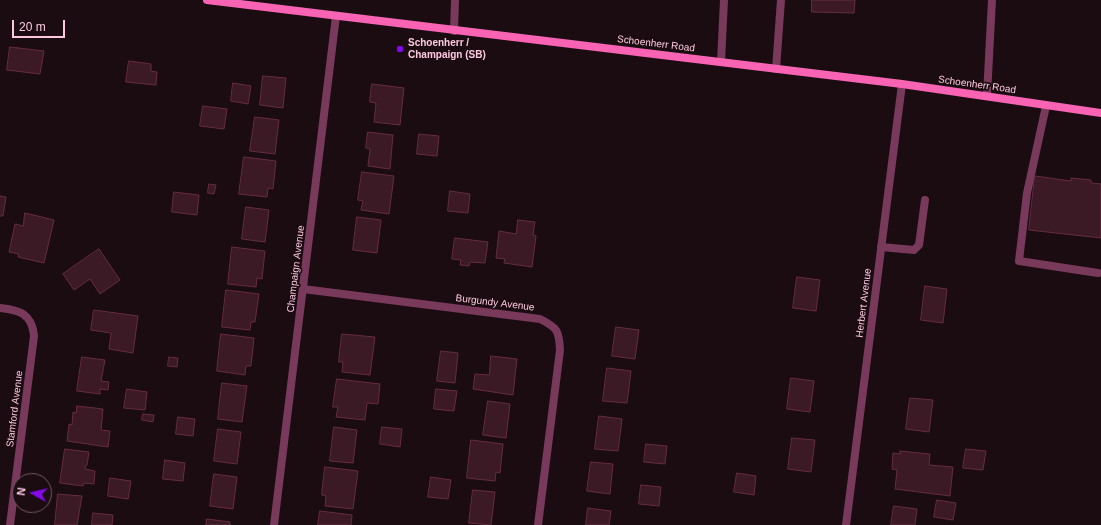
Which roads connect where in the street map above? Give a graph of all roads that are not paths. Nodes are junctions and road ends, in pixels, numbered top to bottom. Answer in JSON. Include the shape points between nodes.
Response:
{"nodes":[{"id":1,"x":207,"y":0,"type":"edge"},
{"id":2,"x":455,"y":0,"type":"edge"},
{"id":3,"x":724,"y":0,"type":"edge"},
{"id":4,"x":781,"y":0,"type":"edge"},
{"id":5,"x":992,"y":0,"type":"edge"},
{"id":6,"x":336,"y":16,"type":"junction"},
{"id":7,"x":454,"y":31,"type":"junction"},
{"id":8,"x":721,"y":62,"type":"junction"},
{"id":9,"x":776,"y":69,"type":"junction"},
{"id":10,"x":902,"y":84,"type":"junction"},
{"id":11,"x":988,"y":95,"type":"junction"},
{"id":12,"x":1046,"y":106,"type":"junction"},
{"id":13,"x":1101,"y":113,"type":"edge"},
{"id":14,"x":925,"y":200,"type":"dead end"},
{"id":15,"x":881,"y":247,"type":"junction"},
{"id":16,"x":1098,"y":273,"type":"dead end"},
{"id":17,"x":304,"y":289,"type":"junction"},
{"id":18,"x":0,"y":308,"type":"edge"},
{"id":19,"x":10,"y":525,"type":"edge"},
{"id":20,"x":274,"y":525,"type":"edge"},
{"id":21,"x":538,"y":525,"type":"edge"},
{"id":22,"x":846,"y":525,"type":"edge"}],
"edges":[{"from":1,"to":6,"type":"main road","name":"Schoenherr Road"},
{"from":2,"to":7,"type":"street"},
{"from":3,"to":8,"type":"street"},
{"from":4,"to":9,"type":"street"},
{"from":5,"to":11,"type":"street"},
{"from":6,"to":7,"type":"main road","name":"Schoenherr Road"},
{"from":6,"to":17,"type":"street","name":"Champaign Avenue"},
{"from":7,"to":8,"type":"main road","name":"Schoenherr Road"},
{"from":8,"to":9,"type":"main road","name":"Schoenherr Road"},
{"from":9,"to":10,"type":"main road","name":"Schoenherr Road"},
{"from":10,"to":11,"type":"main road","name":"Schoenherr Road"},
{"from":10,"to":15,"type":"street","name":"Herbert Avenue"},
{"from":11,"to":12,"type":"main road","name":"Schoenherr Road"},
{"from":12,"to":13,"type":"main road","name":"Schoenherr Road"},
{"from":12,"to":16,"type":"street","via":[[1027,193],[1019,261]]},
{"from":14,"to":15,"type":"street","via":[[919,245],[914,250]]},
{"from":15,"to":22,"type":"street","name":"Herbert Avenue"},
{"from":17,"to":20,"type":"street","name":"Champaign Avenue"},
{"from":17,"to":21,"type":"street","name":"Burgundy Avenue","via":[[540,319],[554,326],[560,337],[560,350]]},
{"from":18,"to":19,"type":"street","name":"Stamford Avenue","via":[[24,314],[33,328]]}]}
